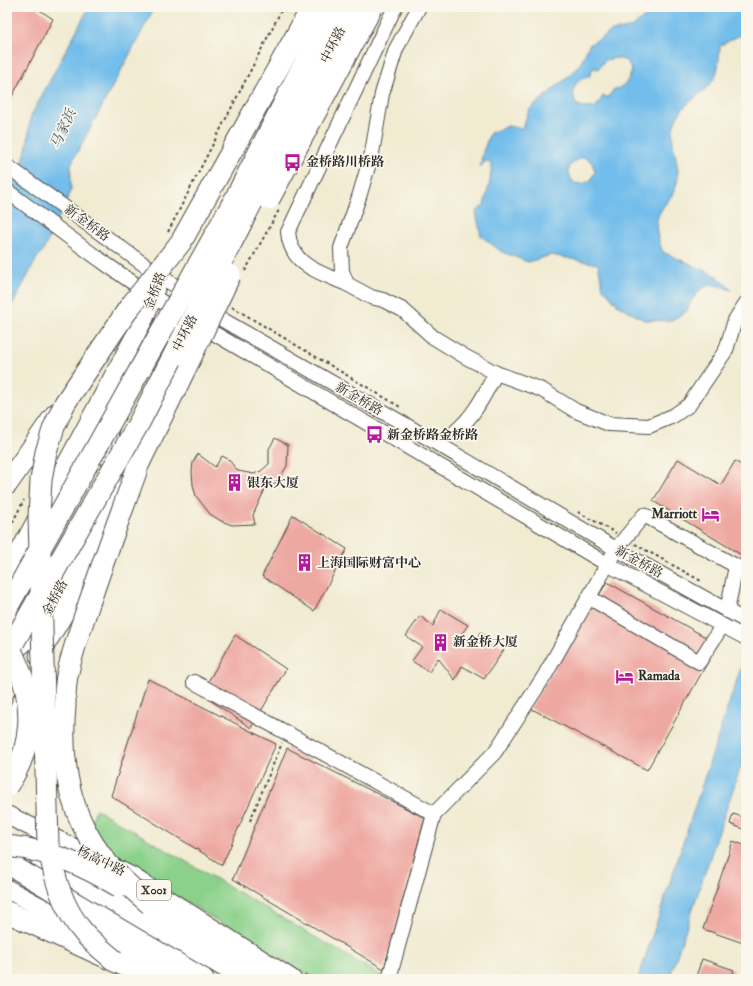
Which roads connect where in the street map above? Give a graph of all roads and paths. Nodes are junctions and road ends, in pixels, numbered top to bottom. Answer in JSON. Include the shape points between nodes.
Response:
{"nodes":[{"id":1,"x":283,"y":7,"type":"edge"},
{"id":2,"x":301,"y":7,"type":"edge"},
{"id":3,"x":312,"y":7,"type":"edge"},
{"id":4,"x":333,"y":7,"type":"edge"},
{"id":5,"x":352,"y":7,"type":"edge"},
{"id":6,"x":363,"y":7,"type":"edge"},
{"id":7,"x":372,"y":7,"type":"edge"},
{"id":8,"x":395,"y":7,"type":"edge"},
{"id":9,"x":419,"y":7,"type":"edge"},
{"id":10,"x":7,"y":166,"type":"edge"},
{"id":11,"x":7,"y":191,"type":"edge"},
{"id":12,"x":167,"y":233,"type":"dead end"},
{"id":13,"x":239,"y":255,"type":"junction"},
{"id":14,"x":160,"y":276,"type":"junction"},
{"id":15,"x":347,"y":284,"type":"junction"},
{"id":16,"x":159,"y":300,"type":"junction"},
{"id":17,"x":197,"y":300,"type":"junction"},
{"id":18,"x":746,"y":303,"type":"edge"},
{"id":19,"x":226,"y":304,"type":"dead end"},
{"id":20,"x":193,"y":321,"type":"junction"},
{"id":21,"x":496,"y":373,"type":"junction"},
{"id":22,"x":78,"y":382,"type":"junction"},
{"id":23,"x":151,"y":400,"type":"junction"},
{"id":24,"x":408,"y":412,"type":"dead end"},
{"id":25,"x":456,"y":431,"type":"dead end"},
{"id":26,"x":110,"y":459,"type":"junction"},
{"id":27,"x":137,"y":469,"type":"junction"},
{"id":28,"x":7,"y":484,"type":"edge"},
{"id":29,"x":577,"y":511,"type":"dead end"},
{"id":30,"x":625,"y":538,"type":"junction"},
{"id":31,"x":616,"y":549,"type":"junction"},
{"id":32,"x":607,"y":564,"type":"junction"},
{"id":33,"x":7,"y":575,"type":"edge"},
{"id":34,"x":704,"y":583,"type":"dead end"},
{"id":35,"x":590,"y":598,"type":"junction"},
{"id":36,"x":7,"y":608,"type":"edge"},
{"id":37,"x":727,"y":611,"type":"junction"},
{"id":38,"x":744,"y":620,"type":"edge"},
{"id":39,"x":722,"y":626,"type":"junction"},
{"id":40,"x":741,"y":635,"type":"edge"},
{"id":41,"x":8,"y":653,"type":"edge"},
{"id":42,"x":194,"y":682,"type":"dead end"},
{"id":43,"x":286,"y":733,"type":"junction"},
{"id":44,"x":7,"y":743,"type":"edge"},
{"id":45,"x":7,"y":786,"type":"edge"},
{"id":46,"x":434,"y":814,"type":"junction"},
{"id":47,"x":7,"y":815,"type":"edge"},
{"id":48,"x":250,"y":821,"type":"dead end"},
{"id":49,"x":7,"y":837,"type":"edge"},
{"id":50,"x":7,"y":846,"type":"edge"},
{"id":51,"x":7,"y":863,"type":"edge"},
{"id":52,"x":7,"y":889,"type":"edge"},
{"id":53,"x":150,"y":904,"type":"junction"},
{"id":54,"x":7,"y":912,"type":"edge"},
{"id":55,"x":115,"y":961,"type":"junction"},
{"id":56,"x":154,"y":979,"type":"edge"},
{"id":57,"x":175,"y":979,"type":"edge"},
{"id":58,"x":203,"y":979,"type":"edge"},
{"id":59,"x":246,"y":979,"type":"edge"},
{"id":60,"x":269,"y":979,"type":"edge"},
{"id":61,"x":292,"y":979,"type":"edge"},
{"id":62,"x":389,"y":979,"type":"edge"}],
"edges":[{"from":1,"to":12,"type":"path"},
{"from":2,"to":14,"type":"main road","name":"金桥路","via":[[241,116]]},
{"from":3,"to":22,"type":"highway","bridge":true,"via":[[181,242],[129,308]]},
{"from":4,"to":36,"type":"highway","name":"中环路","bridge":true,"via":[[235,199]]},
{"from":5,"to":23,"type":"highway","name":"中环路","bridge":true},
{"from":6,"to":17,"type":"main road","via":[[284,152]]},
{"from":7,"to":13,"type":"highway","bridge":true},
{"from":8,"to":15,"type":"street","via":[[288,232],[289,245],[296,258],[319,272]]},
{"from":9,"to":15,"type":"street","via":[[396,49],[384,86],[372,153],[341,248],[342,271]]},
{"from":10,"to":14,"type":"street","name":"新金桥路"},
{"from":11,"to":16,"type":"street","name":"新金桥路"},
{"from":13,"to":23,"type":"highway","bridge":true},
{"from":13,"to":27,"type":"highway","bridge":true},
{"from":14,"to":16,"type":"main road","via":[[166,291]]},
{"from":14,"to":17,"type":"street","name":"新金桥路"},
{"from":15,"to":21,"type":"street","via":[[403,310],[433,336]]},
{"from":16,"to":20,"type":"street","name":"新金桥路"},
{"from":16,"to":26,"type":"main road","via":[[164,318],[112,417],[109,431]]},
{"from":16,"to":33,"type":"main road","name":"金桥路","via":[[145,316]]},
{"from":17,"to":20,"type":"main road"},
{"from":17,"to":31,"type":"street","name":"新金桥路","via":[[216,316]]},
{"from":18,"to":21,"type":"street","via":[[735,320],[726,350],[689,405],[673,416],[649,426],[609,424],[576,411],[542,390]]},
{"from":19,"to":24,"type":"path"},
{"from":20,"to":26,"type":"main road","name":"金桥路"},
{"from":20,"to":32,"type":"street","name":"新金桥路"},
{"from":20,"to":41,"type":"main road","name":"金桥路","via":[[43,621],[32,636]]},
{"from":21,"to":25,"type":"street","via":[[475,412],[468,422]]},
{"from":22,"to":28,"type":"highway","bridge":true},
{"from":22,"to":55,"type":"highway","bridge":true,"via":[[54,427],[41,480],[39,543],[48,844],[60,895],[71,915],[85,934]]},
{"from":23,"to":41,"type":"highway","name":"中环路","bridge":true},
{"from":26,"to":41,"type":"main road","name":"金桥路"},
{"from":27,"to":44,"type":"highway","bridge":true,"via":[[84,578],[45,643]]},
{"from":27,"to":53,"type":"highway","bridge":true,"via":[[81,628],[67,677],[63,723],[68,785],[76,811],[88,836],[126,884]]},
{"from":29,"to":30,"type":"path"},
{"from":30,"to":31,"type":"street"},
{"from":30,"to":34,"type":"path"},
{"from":30,"to":37,"type":"street","via":[[644,515],[736,566]]},
{"from":31,"to":32,"type":"street"},
{"from":31,"to":37,"type":"street","name":"新金桥路"},
{"from":32,"to":35,"type":"street"},
{"from":32,"to":39,"type":"street","name":"新金桥路"},
{"from":35,"to":39,"type":"street","via":[[699,662]]},
{"from":35,"to":46,"type":"street","via":[[545,675],[495,752]]},
{"from":37,"to":38,"type":"street","name":"新金桥路"},
{"from":39,"to":40,"type":"street","name":"新金桥路"},
{"from":41,"to":45,"type":"highway","bridge":true,"via":[[25,680],[30,710],[29,733],[22,759]]},
{"from":42,"to":43,"type":"street"},
{"from":43,"to":46,"type":"street"},
{"from":43,"to":48,"type":"path"},
{"from":46,"to":62,"type":"street"},
{"from":47,"to":61,"type":"main road","name":"杨高中路","number":"X001","via":[[131,876]]},
{"from":49,"to":59,"type":"highway","name":"杨高中路","number":"X001","bridge":true},
{"from":50,"to":53,"type":"highway","bridge":true,"via":[[33,849],[64,858],[97,873]]},
{"from":51,"to":58,"type":"highway","bridge":true},
{"from":52,"to":57,"type":"main road"},
{"from":53,"to":60,"type":"highway"},
{"from":54,"to":55,"type":"highway","bridge":true},
{"from":55,"to":56,"type":"highway"}]}
